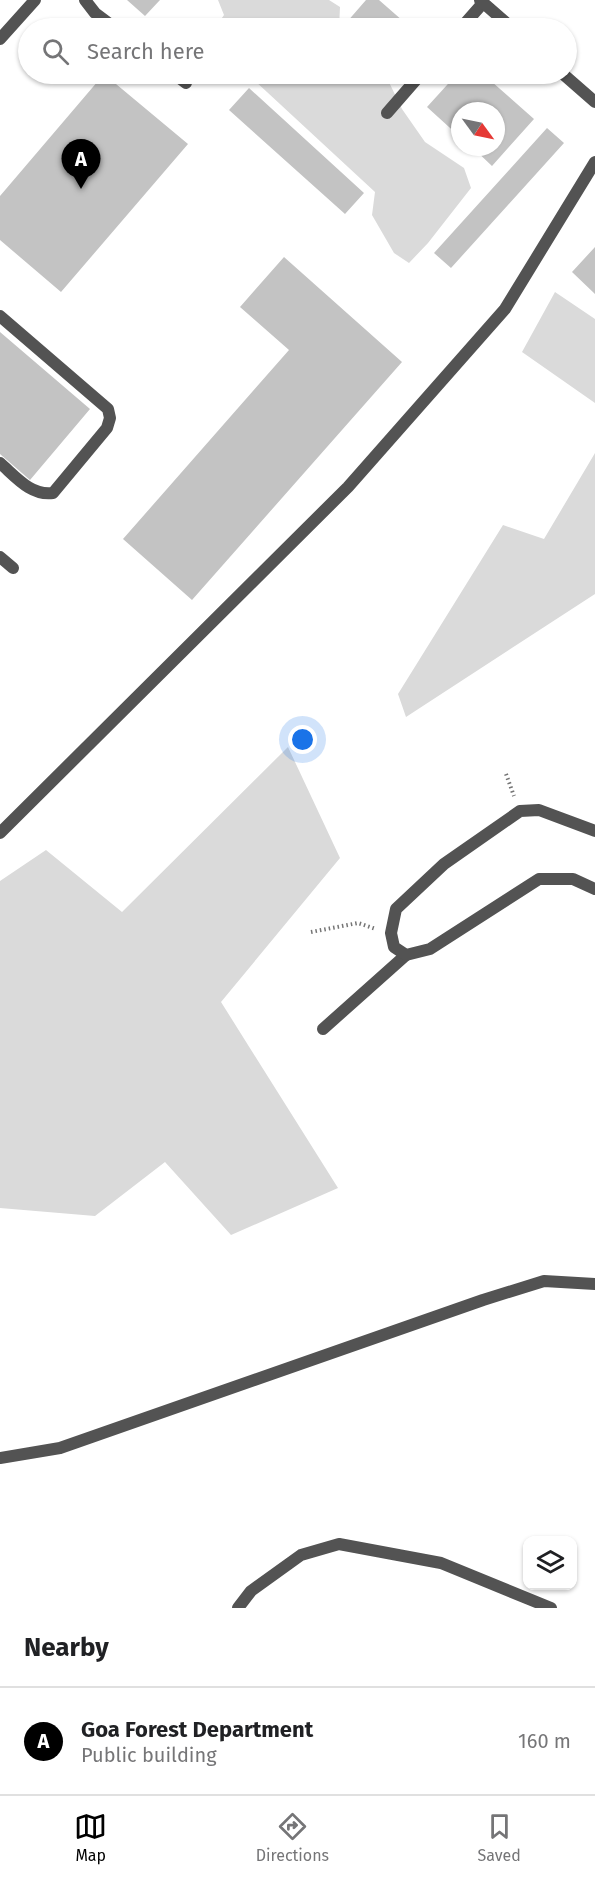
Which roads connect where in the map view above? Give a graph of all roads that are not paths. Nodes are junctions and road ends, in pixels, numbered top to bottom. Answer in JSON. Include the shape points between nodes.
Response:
{"nodes":[{"id":1,"x":35,"y":0,"type":"edge"},
{"id":2,"x":85,"y":0,"type":"edge"},
{"id":3,"x":482,"y":1,"type":"edge"},
{"id":4,"x":102,"y":18,"type":"edge"},
{"id":5,"x":469,"y":18,"type":"edge"},
{"id":6,"x":501,"y":18,"type":"edge"},
{"id":7,"x":1,"y":35,"type":"edge"},
{"id":8,"x":412,"y":84,"type":"edge"},
{"id":9,"x":574,"y":84,"type":"edge"},
{"id":10,"x":595,"y":102,"type":"edge"},
{"id":11,"x":387,"y":113,"type":"dead end"},
{"id":12,"x":595,"y":162,"type":"edge"},
{"id":13,"x":0,"y":316,"type":"edge"},
{"id":14,"x":0,"y":464,"type":"edge"},
{"id":15,"x":0,"y":557,"type":"edge"},
{"id":16,"x":13,"y":568,"type":"dead end"},
{"id":17,"x":595,"y":831,"type":"edge"},
{"id":18,"x":0,"y":833,"type":"edge"},
{"id":19,"x":595,"y":889,"type":"edge"},
{"id":20,"x":406,"y":956,"type":"junction"},
{"id":21,"x":323,"y":1029,"type":"dead end"},
{"id":22,"x":595,"y":1284,"type":"edge"},
{"id":23,"x":0,"y":1458,"type":"edge"},
{"id":24,"x":238,"y":1608,"type":"edge"},
{"id":25,"x":551,"y":1608,"type":"edge"}],
"edges":[{"from":1,"to":7,"type":"street"},
{"from":2,"to":4,"type":"street"},
{"from":3,"to":5,"type":"street"},
{"from":3,"to":6,"type":"street"},
{"from":8,"to":11,"type":"street"},
{"from":9,"to":10,"type":"street"},
{"from":12,"to":18,"type":"street","via":[[505,309],[348,488]]},
{"from":13,"to":14,"type":"street","via":[[108,409],[110,418],[107,428],[53,493],[35,493]]},
{"from":15,"to":16,"type":"street"},
{"from":17,"to":20,"type":"street","via":[[539,810],[520,811],[444,864],[396,909],[391,933],[394,947]]},
{"from":19,"to":20,"type":"street","via":[[573,879],[539,879],[430,949]]},
{"from":20,"to":21,"type":"street"},
{"from":22,"to":23,"type":"street","via":[[544,1281],[60,1448]]},
{"from":24,"to":25,"type":"street","via":[[251,1591],[301,1555],[339,1544],[441,1563]]}]}
